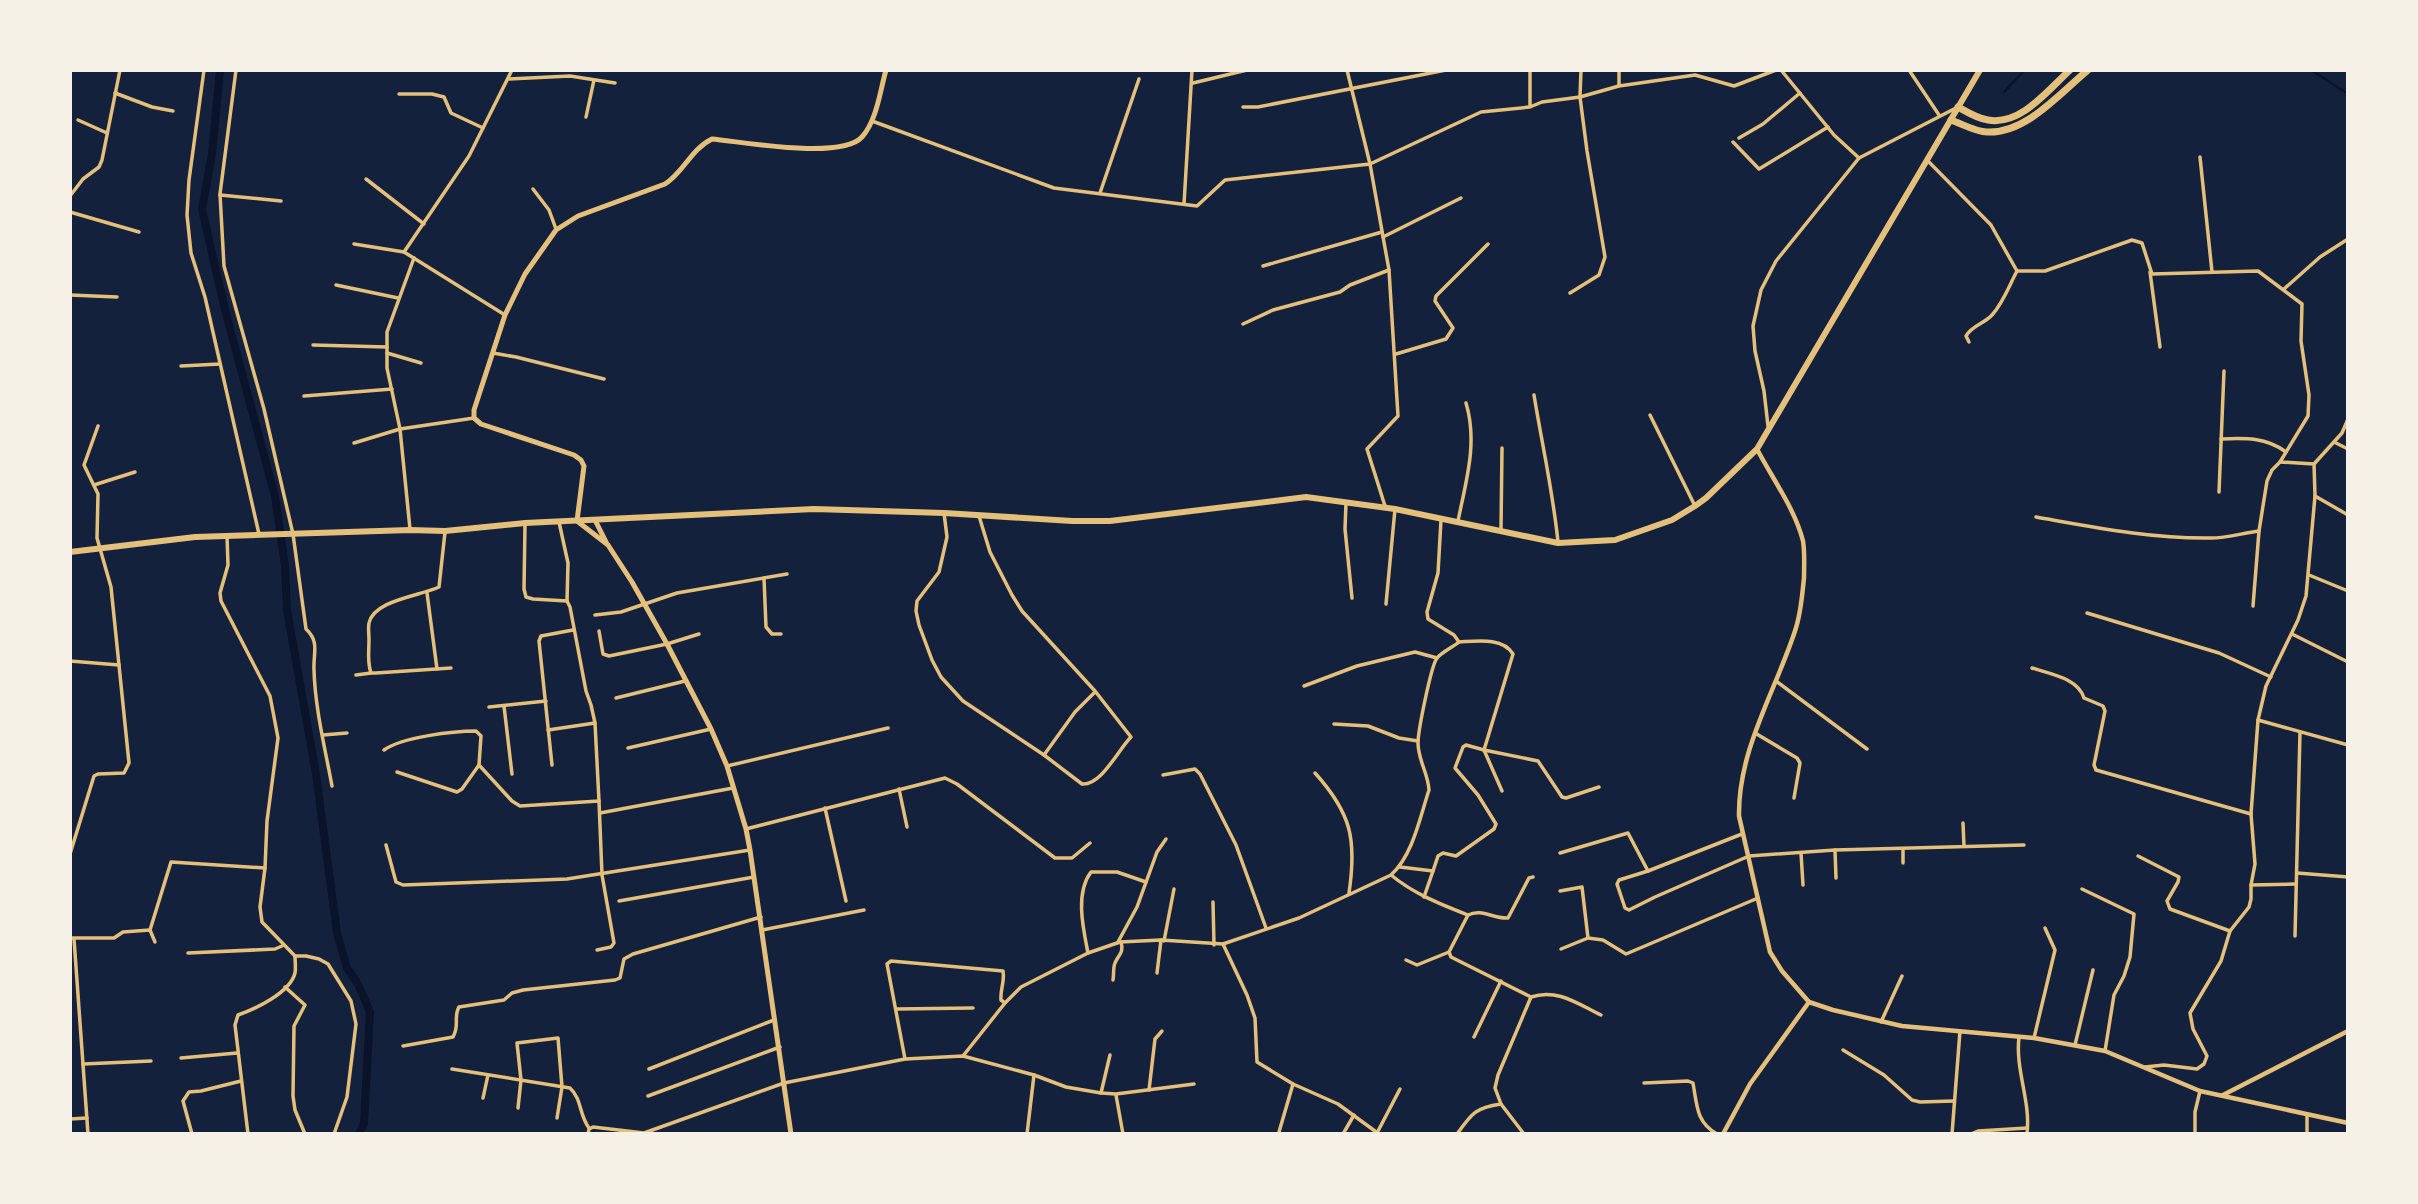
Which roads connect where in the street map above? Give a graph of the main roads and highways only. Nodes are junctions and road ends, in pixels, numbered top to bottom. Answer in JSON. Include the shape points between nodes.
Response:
{"nodes":[{"id":1,"x":886,"y":70,"type":"edge"},
{"id":2,"x":1980,"y":70,"type":"edge"},
{"id":3,"x":2070,"y":70,"type":"edge"},
{"id":4,"x":2088,"y":70,"type":"edge"},
{"id":5,"x":1958,"y":107,"type":"junction"},
{"id":6,"x":1951,"y":120,"type":"junction"},
{"id":7,"x":595,"y":520,"type":"junction"},
{"id":8,"x":577,"y":521,"type":"junction"},
{"id":9,"x":608,"y":545,"type":"junction"},
{"id":10,"x":70,"y":551,"type":"edge"},
{"id":11,"x":791,"y":1134,"type":"edge"}],
"edges":[{"from":1,"to":8,"type":"main road","via":[[872,121],[854,144],[811,149],[712,139],[701,144],[678,176],[665,184],[578,216],[556,230],[529,266],[505,315],[474,418],[486,427],[581,460]]},
{"from":2,"to":5,"type":"main road"},
{"from":3,"to":5,"type":"highway","via":[[2014,116],[1988,120]]},
{"from":4,"to":6,"type":"highway","via":[[2025,124],[1985,133]]},
{"from":5,"to":6,"type":"main road"},
{"from":6,"to":7,"type":"main road","via":[[1757,449],[1706,499],[1672,520],[1615,540],[1559,543],[1395,509],[1293,497],[1111,521],[814,509]]},
{"from":7,"to":8,"type":"main road"},
{"from":7,"to":9,"type":"main road"},
{"from":8,"to":9,"type":"main road"},
{"from":8,"to":10,"type":"main road","via":[[445,531],[227,536]]},
{"from":9,"to":11,"type":"main road","via":[[646,604],[727,766],[750,850]]}]}
